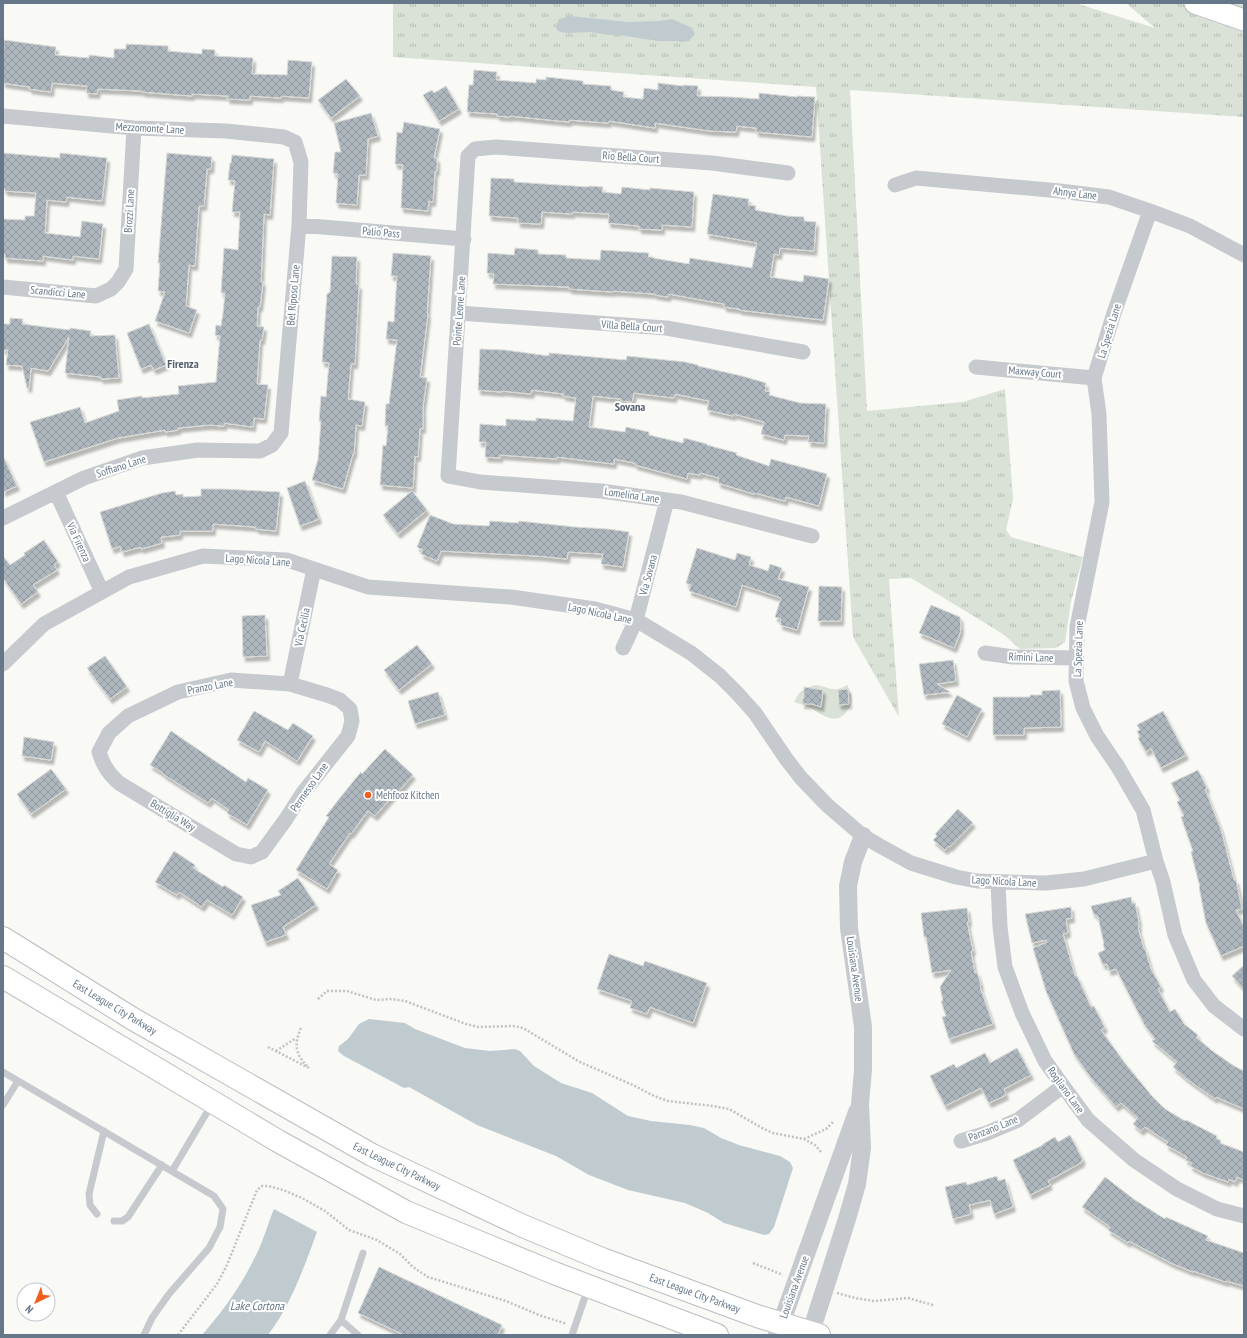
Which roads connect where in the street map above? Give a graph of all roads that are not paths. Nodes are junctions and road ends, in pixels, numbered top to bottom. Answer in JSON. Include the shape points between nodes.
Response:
{"nodes":[{"id":1,"x":1195,"y":3,"type":"edge"},
{"id":2,"x":1244,"y":20,"type":"edge"},
{"id":3,"x":3,"y":116,"type":"edge"},
{"id":4,"x":134,"y":128,"type":"junction"},
{"id":5,"x":295,"y":142,"type":"joint"},
{"id":6,"x":475,"y":149,"type":"joint"},
{"id":7,"x":788,"y":173,"type":"dead end"},
{"id":8,"x":895,"y":186,"type":"dead end"},
{"id":9,"x":1150,"y":211,"type":"junction"},
{"id":10,"x":299,"y":225,"type":"junction"},
{"id":11,"x":464,"y":239,"type":"junction"},
{"id":12,"x":1244,"y":255,"type":"edge"},
{"id":13,"x":3,"y":287,"type":"edge"},
{"id":14,"x":111,"y":289,"type":"joint"},
{"id":15,"x":459,"y":314,"type":"junction"},
{"id":16,"x":803,"y":352,"type":"dead end"},
{"id":17,"x":976,"y":367,"type":"dead end"},
{"id":18,"x":1094,"y":378,"type":"junction"},
{"id":19,"x":272,"y":445,"type":"joint"},
{"id":20,"x":448,"y":476,"type":"joint"},
{"id":21,"x":56,"y":492,"type":"junction"},
{"id":22,"x":667,"y":500,"type":"junction"},
{"id":23,"x":3,"y":518,"type":"edge"},
{"id":24,"x":812,"y":536,"type":"dead end"},
{"id":25,"x":314,"y":569,"type":"junction"},
{"id":26,"x":102,"y":592,"type":"junction"},
{"id":27,"x":636,"y":620,"type":"junction"},
{"id":28,"x":623,"y":648,"type":"dead end"},
{"id":29,"x":985,"y":653,"type":"dead end"},
{"id":30,"x":1076,"y":658,"type":"junction"},
{"id":31,"x":3,"y":664,"type":"edge"},
{"id":32,"x":290,"y":684,"type":"junction"},
{"id":33,"x":352,"y":721,"type":"joint"},
{"id":34,"x":99,"y":752,"type":"joint"},
{"id":35,"x":863,"y":836,"type":"junction"},
{"id":36,"x":262,"y":852,"type":"joint"},
{"id":37,"x":1156,"y":861,"type":"junction"},
{"id":38,"x":998,"y":883,"type":"junction"},
{"id":39,"x":3,"y":938,"type":"edge"},
{"id":40,"x":3,"y":977,"type":"edge"},
{"id":41,"x":1244,"y":1029,"type":"edge"},
{"id":42,"x":3,"y":1072,"type":"edge"},
{"id":43,"x":18,"y":1081,"type":"junction"},
{"id":44,"x":1064,"y":1086,"type":"junction"},
{"id":45,"x":213,"y":1102,"type":"junction"},
{"id":46,"x":860,"y":1104,"type":"junction"},
{"id":47,"x":3,"y":1106,"type":"edge"},
{"id":48,"x":104,"y":1131,"type":"junction"},
{"id":49,"x":961,"y":1141,"type":"dead end"},
{"id":50,"x":162,"y":1165,"type":"junction"},
{"id":51,"x":172,"y":1171,"type":"junction"},
{"id":52,"x":97,"y":1214,"type":"dead end"},
{"id":53,"x":1244,"y":1216,"type":"edge"},
{"id":54,"x":114,"y":1221,"type":"dead end"},
{"id":55,"x":363,"y":1253,"type":"dead end"},
{"id":56,"x":589,"y":1286,"type":"junction"},
{"id":57,"x":341,"y":1320,"type":"junction"},
{"id":58,"x":779,"y":1329,"type":"edge"},
{"id":59,"x":813,"y":1334,"type":"edge"},
{"id":60,"x":144,"y":1335,"type":"edge"},
{"id":61,"x":330,"y":1335,"type":"edge"},
{"id":62,"x":358,"y":1335,"type":"edge"},
{"id":63,"x":572,"y":1335,"type":"edge"},
{"id":64,"x":717,"y":1335,"type":"edge"}],
"edges":[{"from":1,"to":2,"type":"main road"},
{"from":3,"to":4,"type":"street","name":"Mezzomonte Lane"},
{"from":4,"to":5,"type":"street","name":"Mezzomonte Lane","via":[[284,136]]},
{"from":4,"to":14,"type":"street","name":"Brozzi Lane","via":[[126,269]]},
{"from":5,"to":10,"type":"street","name":"Bel Riposo Lane","via":[[301,162]]},
{"from":6,"to":7,"type":"street","name":"Rio Bella Court","via":[[496,147],[712,163]]},
{"from":6,"to":11,"type":"street","name":"Pointe Leone Lane","via":[[468,156]]},
{"from":8,"to":9,"type":"street","name":"Ahnya Lane","via":[[916,178],[1060,191],[1109,197]]},
{"from":9,"to":12,"type":"street","name":"Ahnya Lane","via":[[1190,226]]},
{"from":9,"to":18,"type":"street","name":"La Spezia Lane"},
{"from":10,"to":11,"type":"street","name":"Palio Pass"},
{"from":10,"to":19,"type":"street","name":"Bel Riposo Lane","via":[[281,433]]},
{"from":11,"to":15,"type":"street","name":"Pointe Leone Lane"},
{"from":13,"to":14,"type":"street","name":"Scandicci Lane","via":[[96,296]]},
{"from":15,"to":16,"type":"street","name":"Villa Bella Court","via":[[666,328]]},
{"from":15,"to":20,"type":"street","name":"Pointe Leone Lane"},
{"from":17,"to":18,"type":"street","name":"Maxway Court"},
{"from":18,"to":30,"type":"street","name":"La Spezia Lane","via":[[1099,414],[1102,502],[1077,626]]},
{"from":19,"to":21,"type":"street","name":"Soffiano Lane","via":[[260,451],[198,450],[142,458],[84,478]]},
{"from":20,"to":22,"type":"street","name":"Lomelina Lane","via":[[480,482],[601,491]]},
{"from":21,"to":23,"type":"street","name":"Soffiano Lane"},
{"from":21,"to":26,"type":"street","name":"Via Firenza"},
{"from":22,"to":24,"type":"street","name":"Lomelina Lane"},
{"from":22,"to":27,"type":"street","name":"Via Sovana"},
{"from":25,"to":26,"type":"street","name":"Lago Nicola Lane","via":[[287,560],[203,556],[129,577]]},
{"from":25,"to":27,"type":"street","name":"Lago Nicola Lane","via":[[368,587],[511,597],[595,609]]},
{"from":25,"to":32,"type":"street","name":"Via Cecilia"},
{"from":26,"to":31,"type":"street","name":"Lago Nicola Lane","via":[[44,624]]},
{"from":27,"to":28,"type":"street","name":"Via Sovana"},
{"from":27,"to":35,"type":"street","name":"Lago Nicola Lane","via":[[691,654],[720,676],[755,713],[801,778]]},
{"from":29,"to":30,"type":"street","name":"Rimini Lane","via":[[1013,657]]},
{"from":30,"to":37,"type":"street","name":"La Spezia Lane","via":[[1076,681],[1083,708],[1097,736],[1143,810]]},
{"from":32,"to":33,"type":"street","name":"Pranzo Lane","via":[[340,700],[350,709]]},
{"from":32,"to":34,"type":"street","name":"Pranzo Lane","via":[[231,680],[178,692],[128,716],[109,733]]},
{"from":33,"to":36,"type":"street","name":"Permesso Lane","via":[[348,736],[306,789]]},
{"from":34,"to":36,"type":"street","name":"Bottiglia Way","via":[[109,774],[119,783],[236,854],[251,857]]},
{"from":35,"to":38,"type":"street","name":"Lago Nicola Lane","via":[[911,863],[970,880]]},
{"from":35,"to":46,"type":"street","name":"Louisiana Avenue","via":[[853,862],[848,886],[849,928],[863,1026]]},
{"from":37,"to":38,"type":"street","name":"Lago Nicola Lane","via":[[1084,880]]},
{"from":37,"to":41,"type":"street","name":"La Spezia Lane","via":[[1175,935],[1194,980],[1214,1006]]},
{"from":38,"to":44,"type":"street","name":"Rogliano Lane","via":[[1005,967],[1022,1013],[1045,1061]]},
{"from":39,"to":58,"type":"main road","name":"East League City Parkway","via":[[133,1019],[372,1155],[523,1226],[602,1259],[750,1314]]},
{"from":40,"to":45,"type":"main road"},
{"from":42,"to":43,"type":"lane"},
{"from":43,"to":47,"type":"lane"},
{"from":43,"to":48,"type":"lane"},
{"from":44,"to":49,"type":"street","name":"Panzano Lane","via":[[1018,1120]]},
{"from":44,"to":53,"type":"street","name":"Rogliano Lane","via":[[1088,1120],[1134,1160],[1177,1189],[1217,1209]]},
{"from":45,"to":51,"type":"lane"},
{"from":45,"to":56,"type":"main road","via":[[406,1212]]},
{"from":46,"to":58,"type":"street","name":"Louisiana Avenue"},
{"from":46,"to":59,"type":"street","name":"Louisiana Avenue","via":[[862,1148],[857,1184],[824,1289]]},
{"from":48,"to":50,"type":"lane"},
{"from":48,"to":52,"type":"lane","via":[[89,1194],[90,1205]]},
{"from":50,"to":51,"type":"lane"},
{"from":50,"to":54,"type":"lane","via":[[128,1217],[122,1221]]},
{"from":51,"to":60,"type":"lane","via":[[214,1196],[223,1209],[220,1228],[209,1248],[169,1294],[152,1318]]},
{"from":55,"to":57,"type":"lane"},
{"from":56,"to":63,"type":"lane"},
{"from":56,"to":64,"type":"main road"},
{"from":57,"to":61,"type":"lane"},
{"from":57,"to":62,"type":"lane"},
{"from":58,"to":59,"type":"main road","name":"East League City Parkway"}]}
